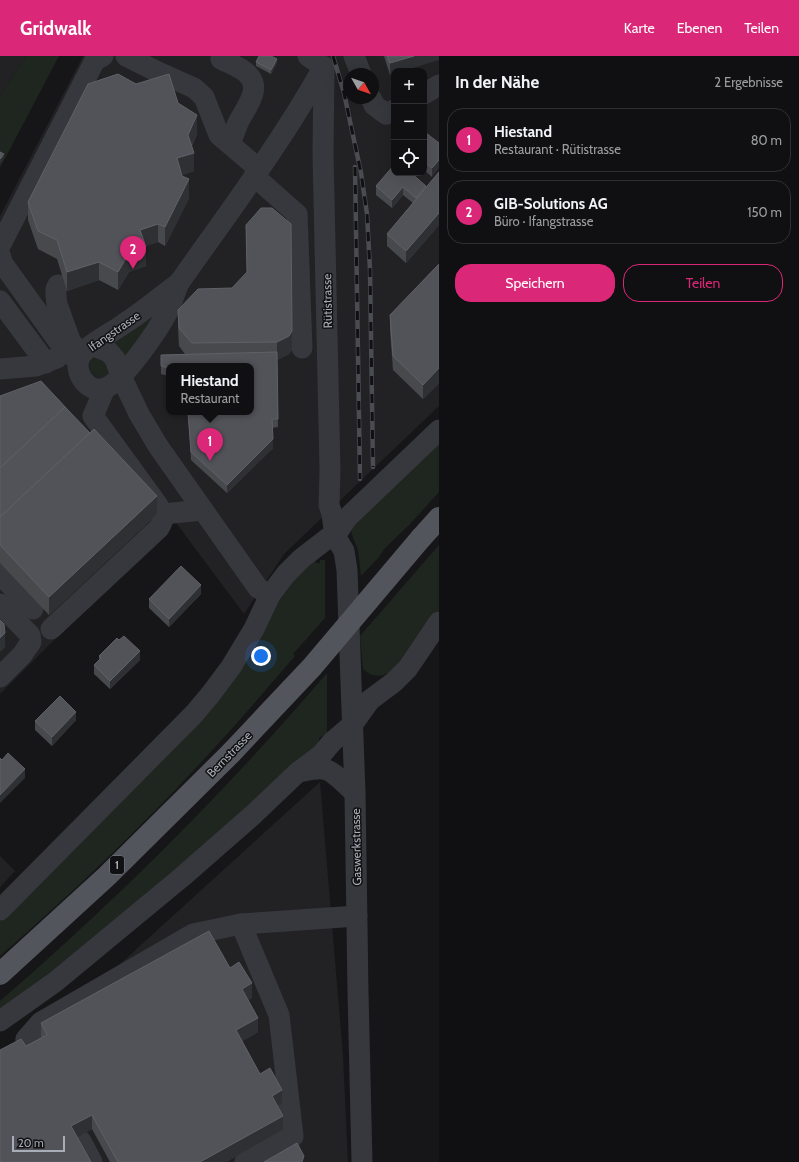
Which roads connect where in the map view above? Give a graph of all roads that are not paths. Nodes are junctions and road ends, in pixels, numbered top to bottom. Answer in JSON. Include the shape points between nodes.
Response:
{"nodes":[{"id":1,"x":103,"y":56,"type":"edge"},
{"id":2,"x":126,"y":56,"type":"edge"},
{"id":3,"x":354,"y":56,"type":"edge"},
{"id":4,"x":220,"y":59,"type":"dead end"},
{"id":5,"x":321,"y":60,"type":"edge"},
{"id":6,"x":359,"y":68,"type":"edge"},
{"id":7,"x":439,"y":85,"type":"edge"},
{"id":8,"x":427,"y":92,"type":"edge"},
{"id":9,"x":374,"y":104,"type":"edge"},
{"id":10,"x":391,"y":112,"type":"edge"},
{"id":11,"x":230,"y":144,"type":"junction"},
{"id":12,"x":256,"y":172,"type":"junction"},
{"id":13,"x":242,"y":193,"type":"joint"},
{"id":14,"x":0,"y":246,"type":"edge"},
{"id":15,"x":0,"y":255,"type":"edge"},
{"id":16,"x":179,"y":283,"type":"junction"},
{"id":17,"x":58,"y":285,"type":"dead end"},
{"id":18,"x":0,"y":301,"type":"edge"},
{"id":19,"x":302,"y":348,"type":"dead end"},
{"id":20,"x":80,"y":353,"type":"junction"},
{"id":21,"x":46,"y":363,"type":"junction"},
{"id":22,"x":0,"y":369,"type":"edge"},
{"id":23,"x":121,"y":376,"type":"junction"},
{"id":24,"x":105,"y":388,"type":"junction"},
{"id":25,"x":439,"y":430,"type":"edge"},
{"id":26,"x":203,"y":510,"type":"junction"},
{"id":27,"x":163,"y":514,"type":"junction"},
{"id":28,"x":439,"y":518,"type":"edge"},
{"id":29,"x":335,"y":536,"type":"junction"},
{"id":30,"x":0,"y":574,"type":"edge"},
{"id":31,"x":270,"y":595,"type":"junction"},
{"id":32,"x":0,"y":604,"type":"edge"},
{"id":33,"x":33,"y":609,"type":"dead end"},
{"id":34,"x":439,"y":622,"type":"edge"},
{"id":35,"x":51,"y":629,"type":"dead end"},
{"id":36,"x":0,"y":677,"type":"edge"},
{"id":37,"x":352,"y":725,"type":"junction"},
{"id":38,"x":297,"y":773,"type":"junction"},
{"id":39,"x":355,"y":793,"type":"junction"},
{"id":40,"x":0,"y":910,"type":"edge"},
{"id":41,"x":357,"y":916,"type":"junction"},
{"id":42,"x":240,"y":924,"type":"junction"},
{"id":43,"x":0,"y":974,"type":"edge"},
{"id":44,"x":0,"y":1021,"type":"edge"},
{"id":45,"x":34,"y":1053,"type":"edge"},
{"id":46,"x":81,"y":1140,"type":"edge"},
{"id":47,"x":92,"y":1162,"type":"edge"},
{"id":48,"x":245,"y":1162,"type":"edge"},
{"id":49,"x":362,"y":1162,"type":"edge"}],
"edges":[{"from":1,"to":14,"type":"street","via":[[95,60]]},
{"from":2,"to":11,"type":"street","via":[[194,88],[204,97],[219,135]]},
{"from":3,"to":6,"type":"street"},
{"from":4,"to":11,"type":"street","via":[[245,71],[254,83],[252,97]]},
{"from":5,"to":12,"type":"street","name":"Rütistrasse","via":[[310,91]]},
{"from":5,"to":29,"type":"street","name":"Rütistrasse","via":[[329,505]]},
{"from":7,"to":8,"type":"street"},
{"from":9,"to":10,"type":"street","via":[[386,114]]},
{"from":11,"to":12,"type":"street"},
{"from":12,"to":13,"type":"street","name":"Rütistrasse"},
{"from":12,"to":19,"type":"street","via":[[297,214]]},
{"from":13,"to":16,"type":"street","name":"Ifangstrasse"},
{"from":15,"to":20,"type":"street","via":[[3,264]]},
{"from":16,"to":20,"type":"street","name":"Ifangstrasse","via":[[139,314]]},
{"from":16,"to":23,"type":"street","name":"Ifangstrasse","via":[[165,315],[132,365]]},
{"from":17,"to":20,"type":"street","via":[[57,304],[71,343]]},
{"from":18,"to":21,"type":"street"},
{"from":20,"to":21,"type":"street"},
{"from":20,"to":23,"type":"street","via":[[106,350],[116,359]]},
{"from":20,"to":24,"type":"street","name":"Ifangstrasse","via":[[77,364],[83,380],[96,389]]},
{"from":21,"to":22,"type":"street"},
{"from":23,"to":24,"type":"street","name":"Ifangstrasse"},
{"from":23,"to":26,"type":"street","via":[[158,446]]},
{"from":24,"to":27,"type":"street","via":[[93,416]]},
{"from":25,"to":29,"type":"street","via":[[347,518]]},
{"from":26,"to":27,"type":"street"},
{"from":26,"to":31,"type":"street","via":[[258,588]]},
{"from":27,"to":35,"type":"street","via":[[163,522],[159,528]]},
{"from":28,"to":43,"type":"main road","name":"Bernstrasse","number":"1","bridge":true,"via":[[312,667],[231,753],[107,876]]},
{"from":29,"to":31,"type":"street","via":[[328,538],[302,558]]},
{"from":29,"to":37,"type":"street","name":"Gaswerkstrasse","via":[[344,551],[347,570]]},
{"from":30,"to":33,"type":"street"},
{"from":31,"to":40,"type":"street","via":[[254,629],[231,667],[194,714]]},
{"from":32,"to":36,"type":"street","via":[[30,635],[31,642]]},
{"from":34,"to":37,"type":"street","via":[[408,668],[370,700]]},
{"from":37,"to":38,"type":"street","via":[[322,754]]},
{"from":37,"to":39,"type":"street","name":"Gaswerkstrasse"},
{"from":38,"to":39,"type":"street","via":[[322,768],[338,777]]},
{"from":38,"to":44,"type":"street","via":[[182,877],[55,982]]},
{"from":39,"to":41,"type":"street","name":"Gaswerkstrasse"},
{"from":41,"to":42,"type":"street"},
{"from":41,"to":49,"type":"street","name":"Gaswerkstrasse"},
{"from":42,"to":45,"type":"street","via":[[193,934],[41,1022],[26,1039]]},
{"from":42,"to":48,"type":"street","via":[[279,1015],[293,1136]]},
{"from":46,"to":47,"type":"street"}]}
